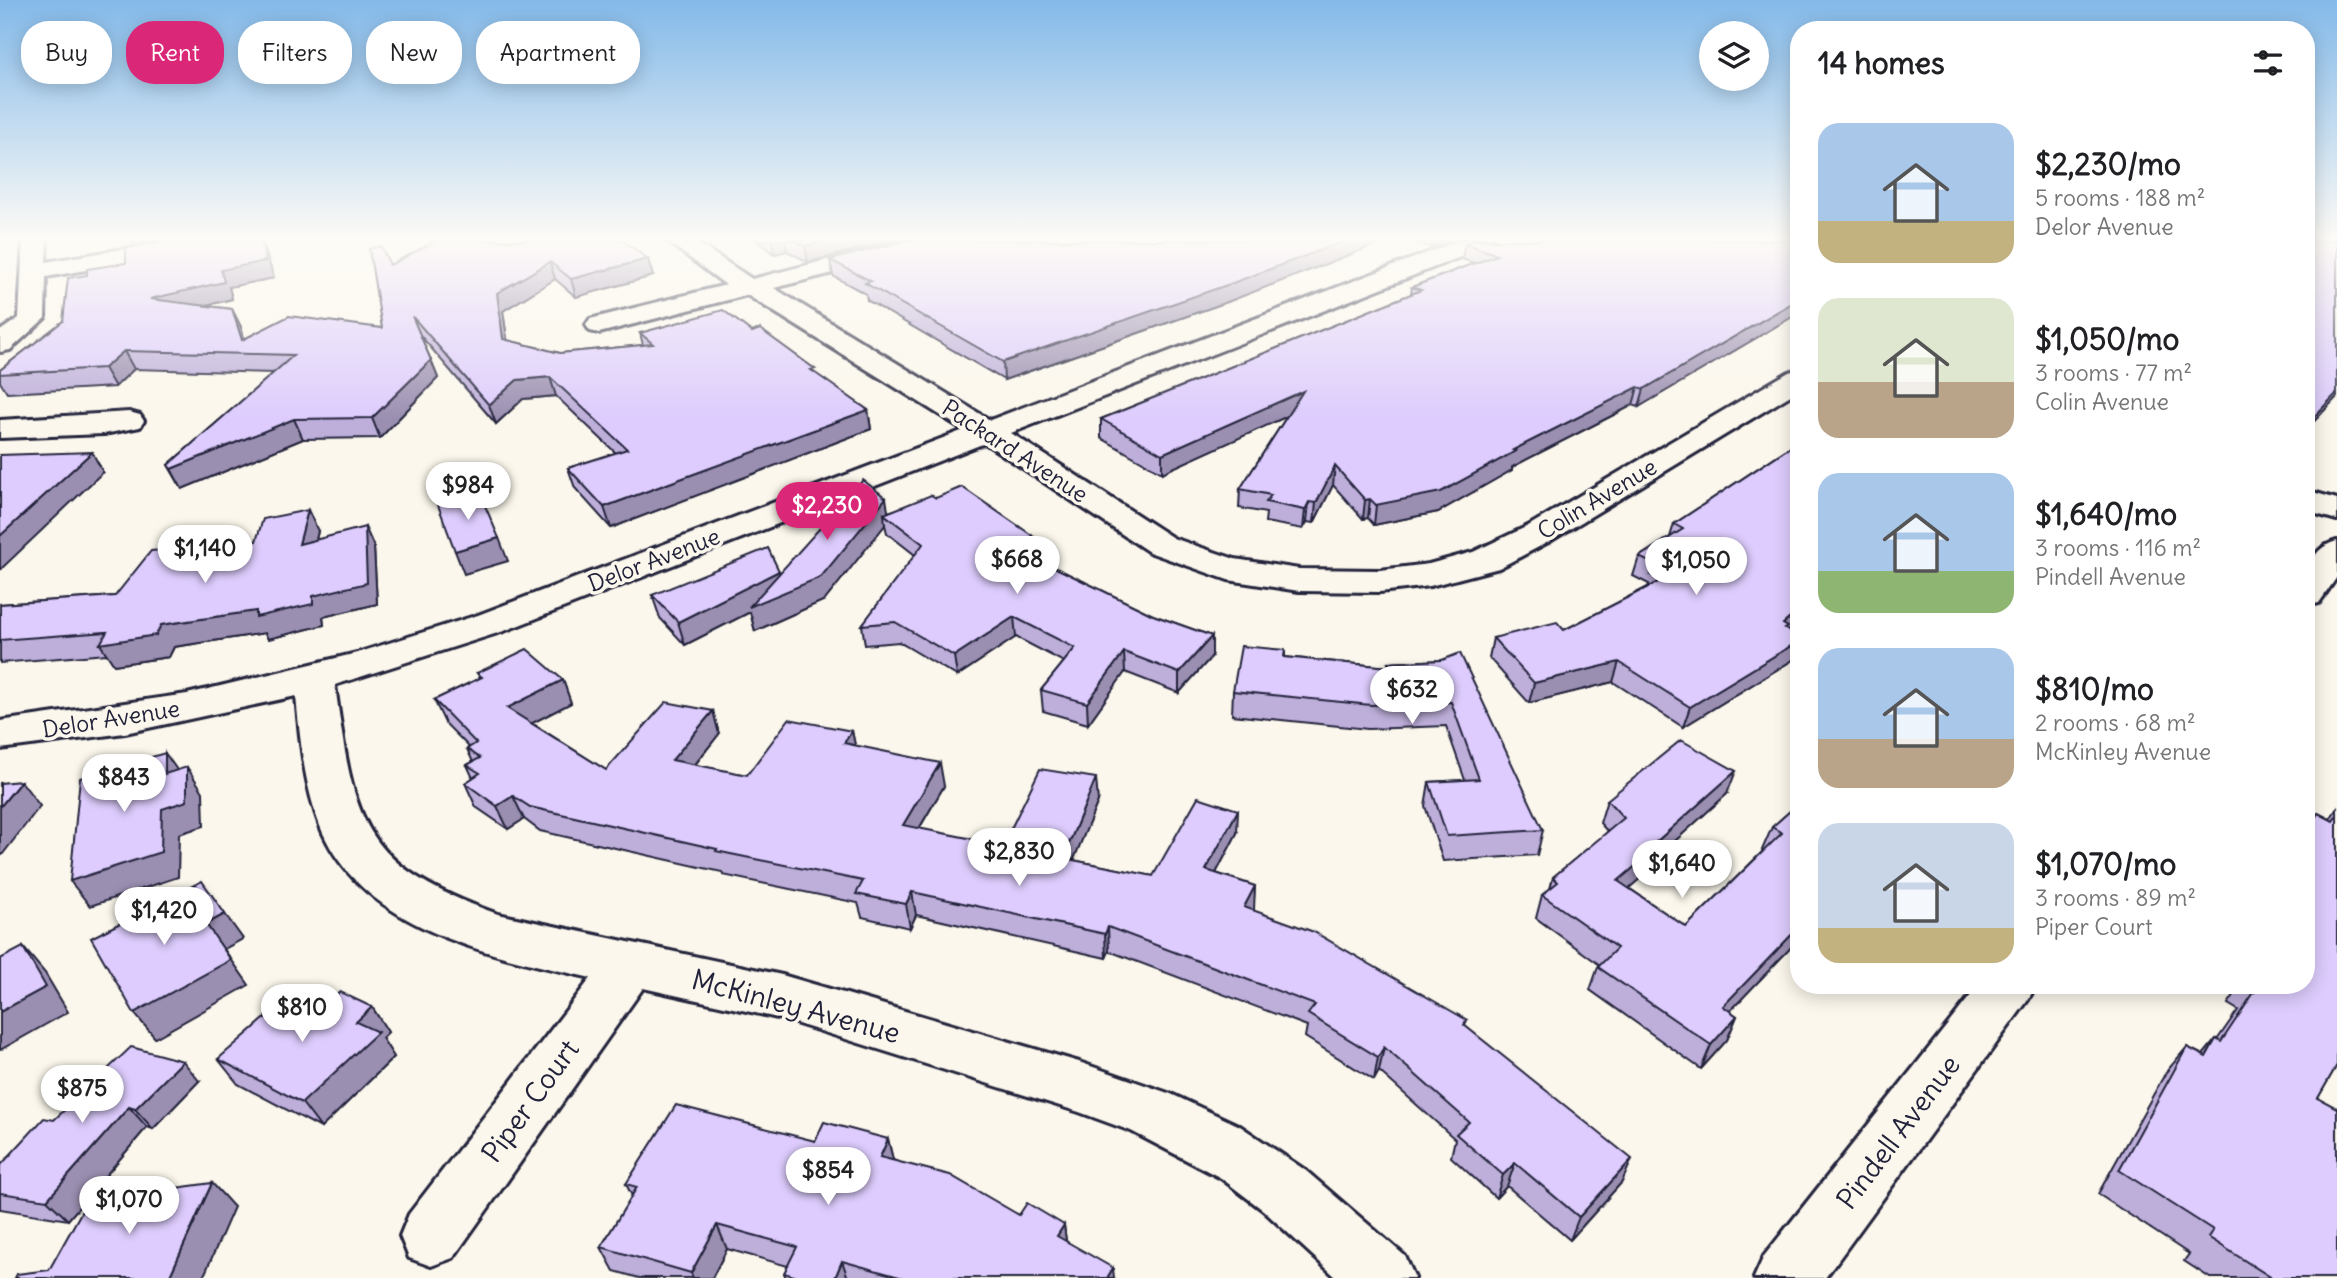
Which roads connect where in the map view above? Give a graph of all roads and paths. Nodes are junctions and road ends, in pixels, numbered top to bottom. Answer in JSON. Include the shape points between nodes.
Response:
{"nodes":[{"id":1,"x":30,"y":300,"type":"edge"},
{"id":2,"x":700,"y":300,"type":"edge"},
{"id":3,"x":772,"y":300,"type":"edge"},
{"id":4,"x":1327,"y":300,"type":"edge"},
{"id":5,"x":599,"y":325,"type":"dead end"},
{"id":6,"x":0,"y":344,"type":"edge"},
{"id":7,"x":1790,"y":383,"type":"edge"},
{"id":8,"x":130,"y":421,"type":"dead end"},
{"id":9,"x":0,"y":429,"type":"edge"},
{"id":10,"x":986,"y":430,"type":"junction"},
{"id":11,"x":2315,"y":503,"type":"edge"},
{"id":12,"x":2337,"y":510,"type":"edge"},
{"id":13,"x":2337,"y":552,"type":"edge"},
{"id":14,"x":1380,"y":581,"type":"joint"},
{"id":15,"x":2315,"y":583,"type":"edge"},
{"id":16,"x":314,"y":676,"type":"junction"},
{"id":17,"x":0,"y":735,"type":"edge"},
{"id":18,"x":629,"y":967,"type":"junction"},
{"id":19,"x":2003,"y":994,"type":"edge"},
{"id":20,"x":431,"y":1236,"type":"dead end"},
{"id":21,"x":1382,"y":1278,"type":"edge"},
{"id":22,"x":1786,"y":1278,"type":"edge"}],
"edges":[{"from":1,"to":6,"type":"street","via":[[29,321]]},
{"from":2,"to":5,"type":"street"},
{"from":3,"to":10,"type":"street","name":"Packard Avenue"},
{"from":4,"to":10,"type":"street","name":"Delor Avenue"},
{"from":7,"to":14,"type":"street","name":"Colin Avenue","via":[[1540,533],[1486,560],[1430,575]]},
{"from":8,"to":9,"type":"street"},
{"from":10,"to":14,"type":"street","name":"Packard Avenue","via":[[1136,531],[1192,558],[1228,569],[1299,580]]},
{"from":10,"to":16,"type":"street","name":"Delor Avenue","via":[[491,624],[415,650]]},
{"from":11,"to":12,"type":"street"},
{"from":13,"to":15,"type":"street"},
{"from":16,"to":17,"type":"street","name":"Delor Avenue","via":[[234,699]]},
{"from":16,"to":18,"type":"street","name":"McKinley Avenue","via":[[333,800],[350,843],[369,866],[398,892],[462,923]]},
{"from":18,"to":20,"type":"street","name":"Piper Court"},
{"from":18,"to":21,"type":"street","name":"McKinley Avenue","via":[[731,984],[1164,1117],[1222,1146],[1276,1184]]},
{"from":19,"to":22,"type":"street","name":"Pindell Avenue"}]}
